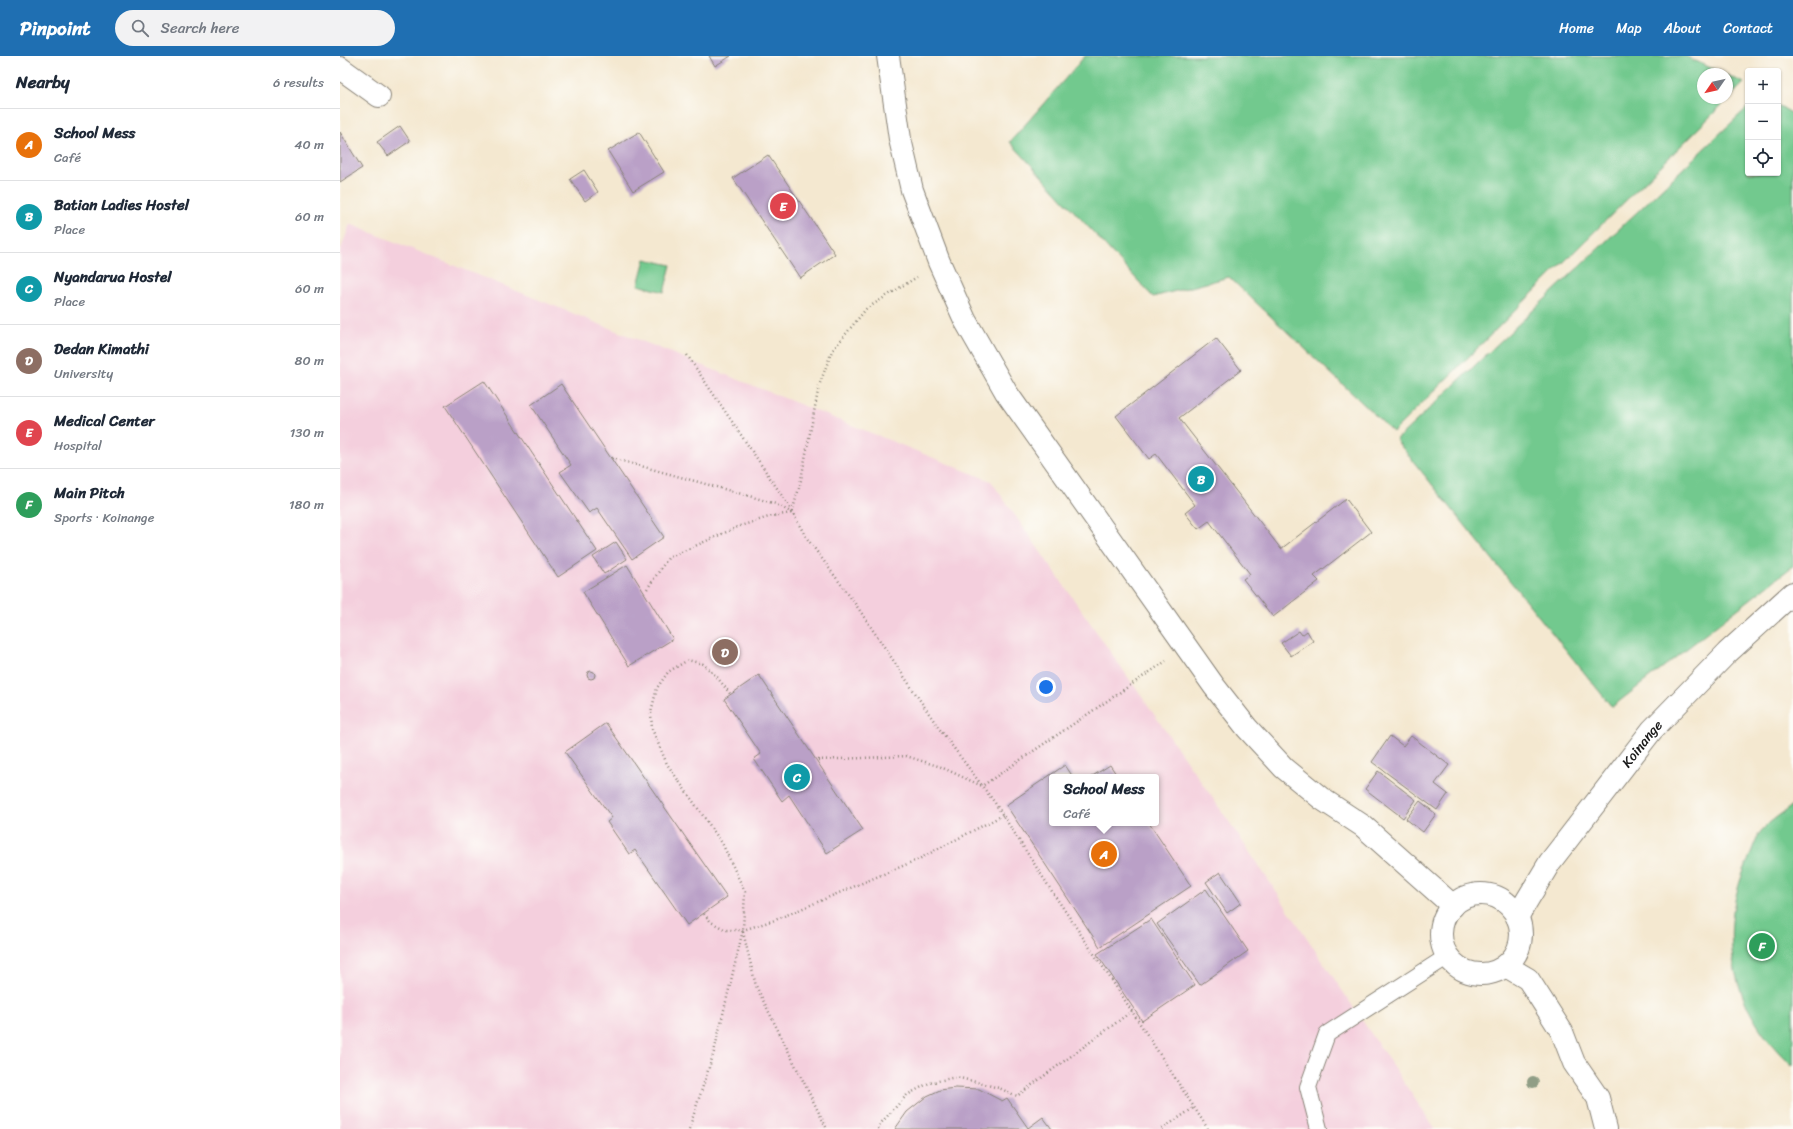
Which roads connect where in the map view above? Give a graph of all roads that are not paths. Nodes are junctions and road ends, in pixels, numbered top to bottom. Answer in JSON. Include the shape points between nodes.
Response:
{"nodes":[{"id":1,"x":888,"y":56,"type":"edge"},
{"id":2,"x":340,"y":68,"type":"edge"},
{"id":3,"x":379,"y":96,"type":"dead end"},
{"id":4,"x":1793,"y":593,"type":"edge"},
{"id":5,"x":1453,"y":906,"type":"junction"},
{"id":6,"x":1517,"y":917,"type":"junction"},
{"id":7,"x":1448,"y":956,"type":"junction"},
{"id":8,"x":1506,"y":966,"type":"junction"},
{"id":9,"x":1319,"y":1129,"type":"edge"},
{"id":10,"x":1606,"y":1129,"type":"edge"}],
"edges":[{"from":1,"to":5,"type":"street","via":[[900,139],[912,190],[939,262],[965,320],[1006,392],[1186,647],[1247,728],[1284,768],[1322,799],[1363,826]]},
{"from":2,"to":3,"type":"street"},
{"from":4,"to":6,"type":"street","name":"Koinange","via":[[1726,653],[1652,730],[1550,862]]},
{"from":5,"to":6,"type":"street","via":[[1463,898],[1488,894],[1510,906]]},
{"from":5,"to":7,"type":"street","via":[[1445,917],[1441,930],[1442,944]]},
{"from":6,"to":8,"type":"street","via":[[1521,930],[1520,943],[1515,956]]},
{"from":7,"to":8,"type":"street","via":[[1456,966],[1468,972],[1494,972]]},
{"from":7,"to":9,"type":"lane","via":[[1327,1034],[1308,1087]]},
{"from":8,"to":10,"type":"street","via":[[1528,979],[1562,1032],[1574,1063],[1598,1098]]}]}
